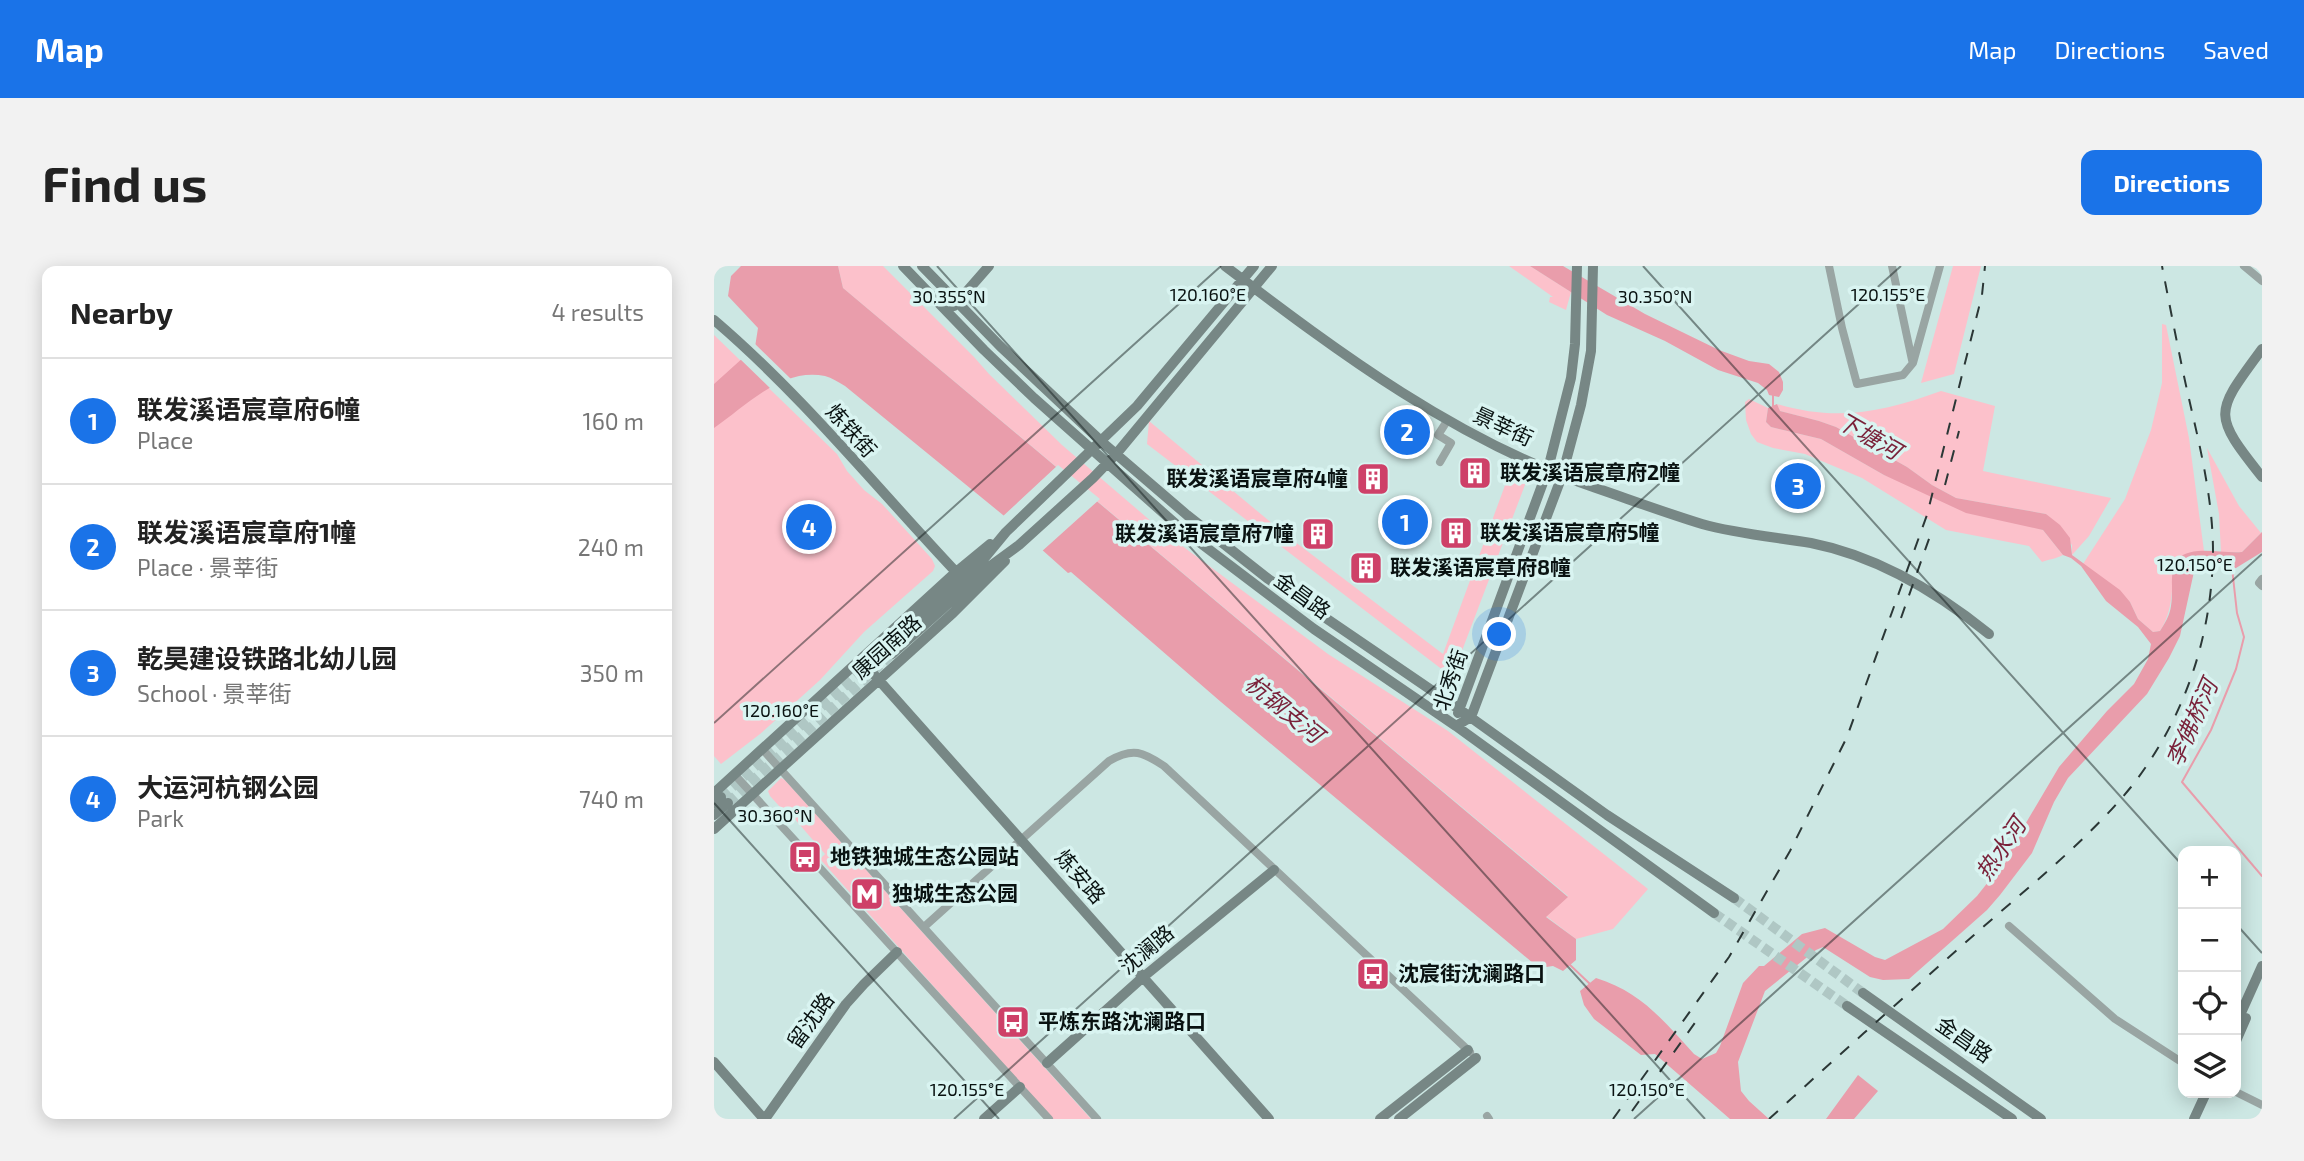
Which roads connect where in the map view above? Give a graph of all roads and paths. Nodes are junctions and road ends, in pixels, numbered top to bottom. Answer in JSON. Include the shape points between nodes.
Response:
{"nodes":[{"id":1,"x":903,"y":266,"type":"edge"},
{"id":2,"x":922,"y":266,"type":"edge"},
{"id":3,"x":989,"y":266,"type":"edge"},
{"id":4,"x":1225,"y":266,"type":"edge"},
{"id":5,"x":1254,"y":266,"type":"edge"},
{"id":6,"x":1272,"y":266,"type":"edge"},
{"id":7,"x":1593,"y":266,"type":"edge"},
{"id":8,"x":1829,"y":266,"type":"edge"},
{"id":9,"x":1892,"y":266,"type":"edge"},
{"id":10,"x":1940,"y":266,"type":"edge"},
{"id":11,"x":2244,"y":266,"type":"edge"},
{"id":12,"x":1577,"y":268,"type":"edge"},
{"id":13,"x":1243,"y":279,"type":"junction"},
{"id":14,"x":2262,"y":281,"type":"edge"},
{"id":15,"x":1254,"y":287,"type":"junction"},
{"id":16,"x":957,"y":303,"type":"junction"},
{"id":17,"x":948,"y":313,"type":"junction"},
{"id":18,"x":714,"y":320,"type":"edge"},
{"id":19,"x":2262,"y":349,"type":"edge"},
{"id":20,"x":1913,"y":363,"type":"junction"},
{"id":21,"x":1447,"y":421,"type":"junction"},
{"id":22,"x":1102,"y":442,"type":"junction"},
{"id":23,"x":1092,"y":451,"type":"junction"},
{"id":24,"x":1117,"y":453,"type":"junction"},
{"id":25,"x":1440,"y":462,"type":"dead end"},
{"id":26,"x":1108,"y":463,"type":"junction"},
{"id":27,"x":1548,"y":469,"type":"junction"},
{"id":28,"x":1563,"y":476,"type":"junction"},
{"id":29,"x":2262,"y":477,"type":"edge"},
{"id":30,"x":1006,"y":533,"type":"junction"},
{"id":31,"x":1019,"y":545,"type":"junction"},
{"id":32,"x":956,"y":572,"type":"junction"},
{"id":33,"x":2262,"y":579,"type":"edge"},
{"id":34,"x":2262,"y":586,"type":"edge"},
{"id":35,"x":1989,"y":635,"type":"dead end"},
{"id":36,"x":861,"y":660,"type":"junction"},
{"id":37,"x":879,"y":680,"type":"junction"},
{"id":38,"x":1459,"y":709,"type":"junction"},
{"id":39,"x":1471,"y":717,"type":"junction"},
{"id":40,"x":1456,"y":726,"type":"junction"},
{"id":41,"x":763,"y":750,"type":"junction"},
{"id":42,"x":781,"y":769,"type":"junction"},
{"id":43,"x":735,"y":775,"type":"junction"},
{"id":44,"x":753,"y":794,"type":"junction"},
{"id":45,"x":719,"y":799,"type":"edge"},
{"id":46,"x":714,"y":815,"type":"edge"},
{"id":47,"x":714,"y":829,"type":"edge"},
{"id":48,"x":1021,"y":839,"type":"junction"},
{"id":49,"x":1274,"y":870,"type":"junction"},
{"id":50,"x":1734,"y":898,"type":"tunnel mouth"},
{"id":51,"x":1714,"y":913,"type":"tunnel mouth"},
{"id":52,"x":2009,"y":926,"type":"dead end"},
{"id":53,"x":924,"y":927,"type":"junction"},
{"id":54,"x":897,"y":952,"type":"junction"},
{"id":55,"x":2262,"y":966,"type":"edge"},
{"id":56,"x":1142,"y":978,"type":"junction"},
{"id":57,"x":2262,"y":983,"type":"edge"},
{"id":58,"x":1863,"y":993,"type":"tunnel mouth"},
{"id":59,"x":1847,"y":1006,"type":"tunnel mouth"},
{"id":60,"x":2241,"y":1013,"type":"edge"},
{"id":61,"x":2239,"y":1035,"type":"edge"},
{"id":62,"x":1472,"y":1054,"type":"junction"},
{"id":63,"x":2178,"y":1060,"type":"edge"},
{"id":64,"x":714,"y":1062,"type":"edge"},
{"id":65,"x":1046,"y":1063,"type":"junction"},
{"id":66,"x":1020,"y":1087,"type":"junction"},
{"id":67,"x":2241,"y":1094,"type":"edge"},
{"id":68,"x":2204,"y":1098,"type":"edge"},
{"id":69,"x":2211,"y":1098,"type":"edge"},
{"id":70,"x":2262,"y":1105,"type":"edge"},
{"id":71,"x":764,"y":1119,"type":"edge"},
{"id":72,"x":984,"y":1119,"type":"edge"},
{"id":73,"x":1049,"y":1119,"type":"edge"},
{"id":74,"x":1097,"y":1119,"type":"edge"},
{"id":75,"x":1269,"y":1119,"type":"edge"},
{"id":76,"x":1380,"y":1119,"type":"edge"},
{"id":77,"x":1399,"y":1119,"type":"edge"},
{"id":78,"x":2012,"y":1119,"type":"edge"},
{"id":79,"x":2041,"y":1119,"type":"edge"},
{"id":80,"x":2194,"y":1119,"type":"edge"},
{"id":81,"x":2202,"y":1119,"type":"edge"}],
"edges":[{"from":1,"to":17,"type":"main road","name":"金昌路"},
{"from":2,"to":16,"type":"main road","name":"金昌路"},
{"from":3,"to":16,"type":"main road"},
{"from":4,"to":13,"type":"main road","name":"景莘街"},
{"from":5,"to":13,"type":"main road","name":"康园南路"},
{"from":6,"to":15,"type":"main road","name":"康园南路"},
{"from":7,"to":28,"type":"main road","name":"北秀街","via":[[1591,351]]},
{"from":8,"to":20,"type":"street","via":[[1857,384],[1903,375]]},
{"from":9,"to":20,"type":"street"},
{"from":10,"to":20,"type":"street"},
{"from":11,"to":14,"type":"street"},
{"from":12,"to":27,"type":"main road","name":"北秀街","via":[[1571,379]]},
{"from":13,"to":15,"type":"main road","name":"景莘街"},
{"from":13,"to":22,"type":"main road","name":"康园南路","via":[[1137,407]]},
{"from":15,"to":21,"type":"main road","name":"景莘街"},
{"from":15,"to":24,"type":"main road","name":"康园南路"},
{"from":16,"to":17,"type":"main road"},
{"from":16,"to":22,"type":"main road","name":"金昌路"},
{"from":17,"to":23,"type":"main road","name":"金昌路"},
{"from":18,"to":32,"type":"main road","name":"炼铁街","via":[[794,397]]},
{"from":19,"to":29,"type":"main road","via":[[2232,390],[2224,417],[2241,451]]},
{"from":21,"to":25,"type":"street","via":[[1438,435],[1451,443]]},
{"from":21,"to":27,"type":"main road","name":"景莘街"},
{"from":22,"to":23,"type":"main road","name":"康园南路"},
{"from":22,"to":24,"type":"main road","name":"金昌路"},
{"from":23,"to":26,"type":"main road","name":"金昌路"},
{"from":23,"to":30,"type":"main road","name":"康园南路"},
{"from":24,"to":26,"type":"main road","name":"康园南路"},
{"from":24,"to":38,"type":"main road","name":"金昌路","via":[[1268,578]]},
{"from":26,"to":31,"type":"main road","name":"康园南路"},
{"from":26,"to":40,"type":"main road","name":"金昌路","via":[[1152,505],[1247,580]]},
{"from":27,"to":28,"type":"main road","name":"景莘街"},
{"from":27,"to":38,"type":"main road","name":"北秀街"},
{"from":28,"to":35,"type":"main road","name":"景莘街","via":[[1702,524],[1847,553],[1900,574]]},
{"from":28,"to":39,"type":"main road","name":"北秀街"},
{"from":30,"to":31,"type":"main road","name":"康园南路","via":[[889,652]]},
{"from":30,"to":32,"type":"main road","name":"康园南路"},
{"from":31,"to":37,"type":"main road","name":"康园南路"},
{"from":32,"to":36,"type":"main road","name":"康园南路"},
{"from":33,"to":34,"type":"street"},
{"from":36,"to":37,"type":"main road","name":"炼安路"},
{"from":36,"to":41,"type":"main road","name":"康园南路"},
{"from":37,"to":42,"type":"main road","name":"康园南路"},
{"from":37,"to":48,"type":"main road","name":"炼安路"},
{"from":38,"to":39,"type":"main road","name":"金昌路"},
{"from":38,"to":40,"type":"main road","name":"北秀街"},
{"from":39,"to":40,"type":"main road","name":"北秀街"},
{"from":39,"to":50,"type":"main road","name":"金昌路","via":[[1607,815]]},
{"from":40,"to":51,"type":"main road","name":"金昌路"},
{"from":41,"to":42,"type":"street"},
{"from":41,"to":43,"type":"main road","name":"康园南路"},
{"from":42,"to":44,"type":"main road","name":"康园南路"},
{"from":42,"to":53,"type":"street"},
{"from":43,"to":44,"type":"street"},
{"from":43,"to":45,"type":"main road","name":"康园南路"},
{"from":44,"to":47,"type":"main road","name":"康园南路"},
{"from":44,"to":54,"type":"street"},
{"from":45,"to":46,"type":"main road","name":"康园南路"},
{"from":48,"to":49,"type":"street","via":[[1109,761],[1135,752],[1164,766]]},
{"from":48,"to":53,"type":"street"},
{"from":48,"to":56,"type":"main road","name":"炼安路"},
{"from":49,"to":56,"type":"main road","name":"沈澜路"},
{"from":49,"to":62,"type":"street"},
{"from":52,"to":63,"type":"street","via":[[2115,1019]]},
{"from":53,"to":65,"type":"street"},
{"from":54,"to":66,"type":"street"},
{"from":54,"to":71,"type":"main road","name":"留沈路","via":[[846,1004]]},
{"from":55,"to":60,"type":"main road"},
{"from":56,"to":65,"type":"main road","name":"沈澜路"},
{"from":56,"to":75,"type":"main road","name":"炼安路"},
{"from":57,"to":61,"type":"main road"},
{"from":58,"to":79,"type":"main road","name":"金昌路"},
{"from":59,"to":78,"type":"main road","name":"金昌路"},
{"from":62,"to":76,"type":"main road"},
{"from":62,"to":77,"type":"main road"},
{"from":64,"to":71,"type":"main road"},
{"from":65,"to":74,"type":"street"},
{"from":66,"to":72,"type":"main road"},
{"from":66,"to":73,"type":"street"},
{"from":67,"to":70,"type":"street"},
{"from":68,"to":80,"type":"main road"},
{"from":69,"to":81,"type":"main road"}]}
